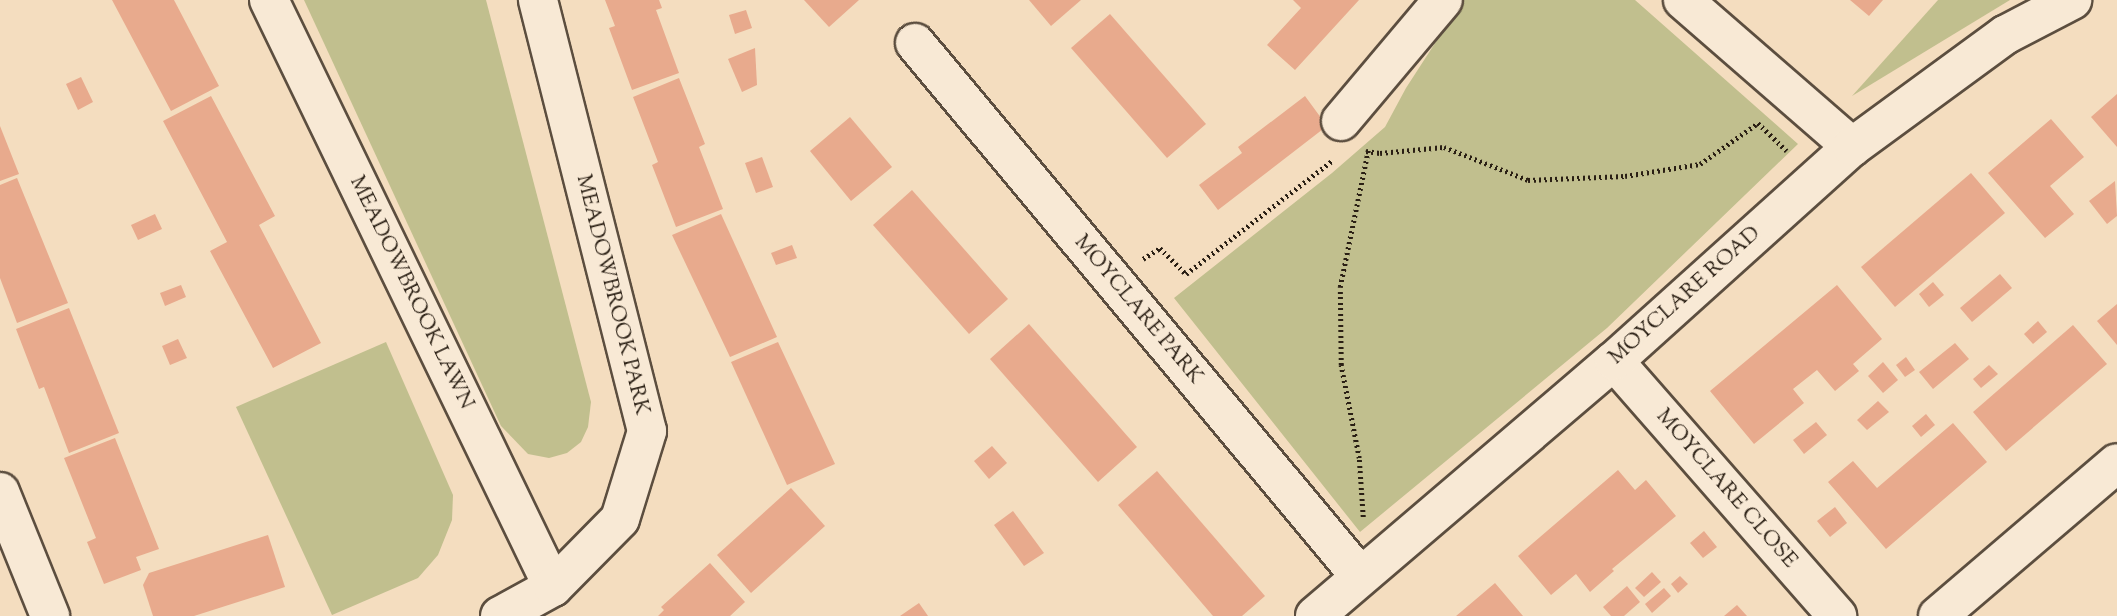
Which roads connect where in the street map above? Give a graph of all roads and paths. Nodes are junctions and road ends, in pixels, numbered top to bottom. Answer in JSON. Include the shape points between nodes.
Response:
{"nodes":[{"id":1,"x":269,"y":0,"type":"edge"},
{"id":2,"x":538,"y":0,"type":"edge"},
{"id":3,"x":1443,"y":0,"type":"edge"},
{"id":4,"x":1683,"y":0,"type":"edge"},
{"id":5,"x":2072,"y":0,"type":"edge"},
{"id":6,"x":915,"y":43,"type":"dead end"},
{"id":7,"x":1345,"y":143,"type":"junction"},
{"id":8,"x":1852,"y":147,"type":"junction"},
{"id":9,"x":1369,"y":152,"type":"junction"},
{"id":10,"x":1815,"y":179,"type":"junction"},
{"id":11,"x":1113,"y":280,"type":"junction"},
{"id":12,"x":1614,"y":361,"type":"junction"},
{"id":13,"x":2117,"y":463,"type":"edge"},
{"id":14,"x":0,"y":492,"type":"edge"},
{"id":15,"x":1392,"y":549,"type":"junction"},
{"id":16,"x":1360,"y":576,"type":"junction"},
{"id":17,"x":553,"y":587,"type":"junction"},
{"id":18,"x":50,"y":616,"type":"edge"},
{"id":19,"x":500,"y":616,"type":"edge"},
{"id":20,"x":1315,"y":616,"type":"edge"},
{"id":21,"x":1837,"y":616,"type":"edge"},
{"id":22,"x":1938,"y":616,"type":"edge"}],
"edges":[{"from":1,"to":17,"type":"street","name":"MEADOWBROOK LAWN"},
{"from":2,"to":17,"type":"street","name":"MEADOWBROOK PARK","via":[[647,431],[620,519]]},
{"from":3,"to":7,"type":"street"},
{"from":4,"to":8,"type":"street"},
{"from":5,"to":8,"type":"street","name":"MOYCLARE ROAD","via":[[2005,35]]},
{"from":6,"to":11,"type":"street","name":"MOYCLARE PARK"},
{"from":7,"to":9,"type":"path"},
{"from":7,"to":9,"type":"path"},
{"from":7,"to":11,"type":"path","via":[[1186,274],[1160,248]]},
{"from":8,"to":10,"type":"street","name":"MOYCLARE ROAD"},
{"from":9,"to":10,"type":"path","via":[[1444,147],[1528,180],[1625,176],[1700,164],[1758,123]]},
{"from":9,"to":15,"type":"path","via":[[1340,287],[1341,365],[1359,458],[1364,520]]},
{"from":10,"to":12,"type":"street","name":"MOYCLARE ROAD"},
{"from":11,"to":16,"type":"street","name":"MOYCLARE PARK"},
{"from":12,"to":15,"type":"street","name":"MOYCLARE ROAD"},
{"from":12,"to":21,"type":"street","name":"MOYCLARE CLOSE"},
{"from":13,"to":22,"type":"street"},
{"from":14,"to":18,"type":"street"},
{"from":15,"to":16,"type":"street","name":"MOYCLARE ROAD"},
{"from":16,"to":20,"type":"street","name":"MOYCLARE ROAD"},
{"from":17,"to":19,"type":"street","name":"MEADOWBROOK PARK"}]}
